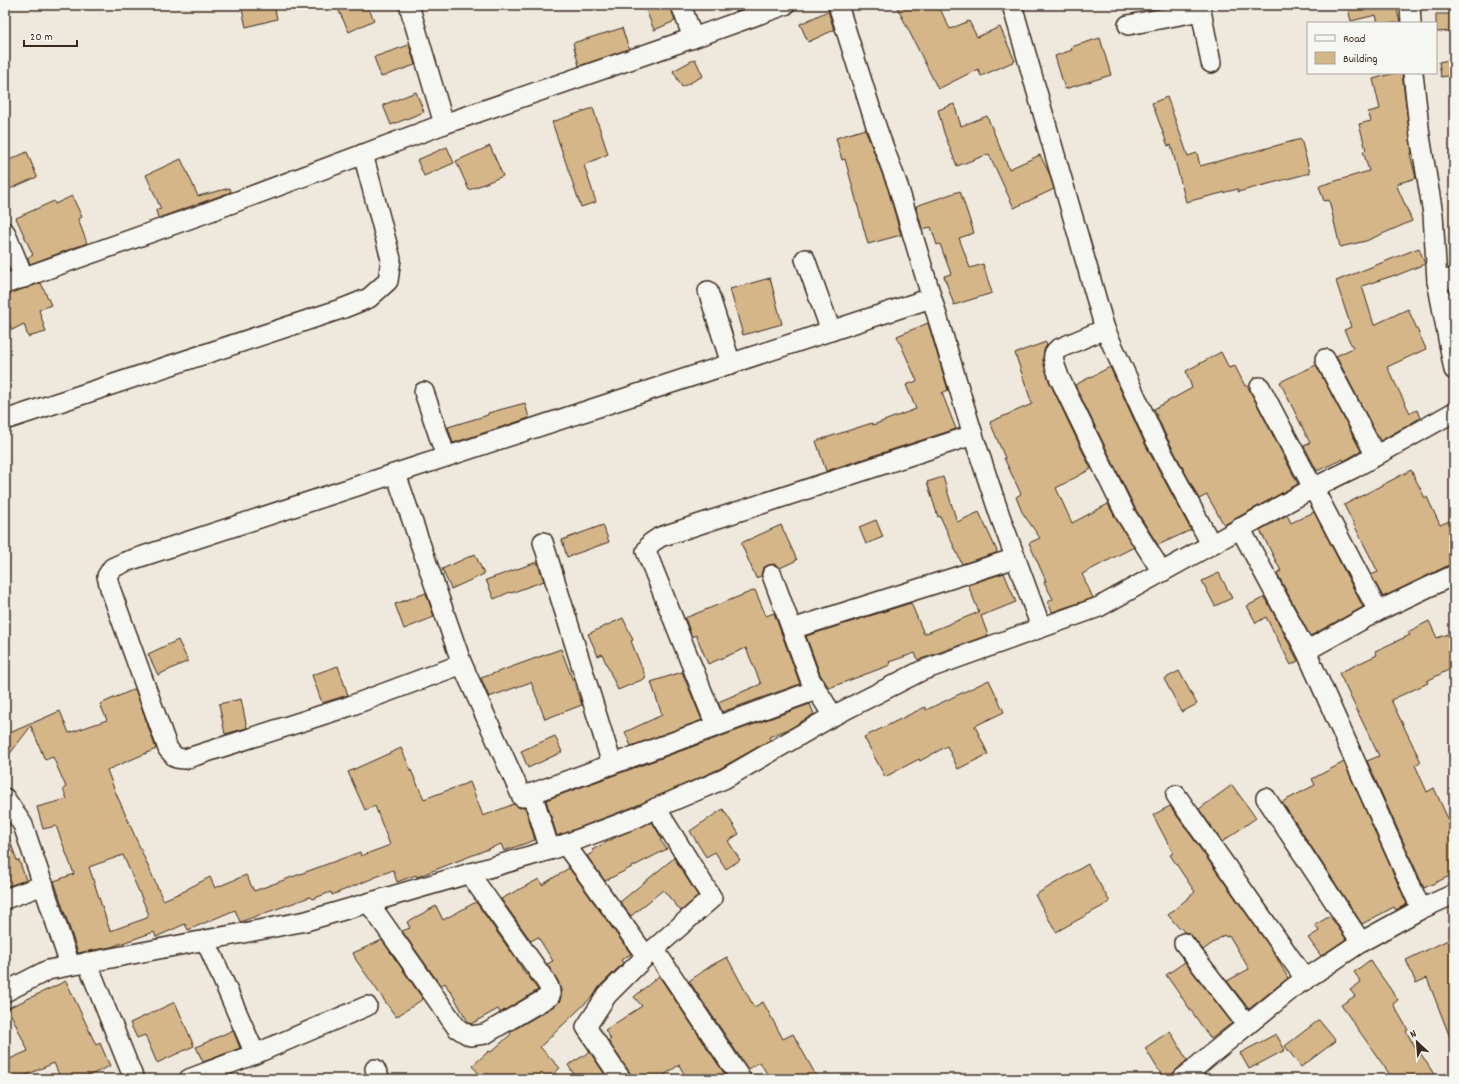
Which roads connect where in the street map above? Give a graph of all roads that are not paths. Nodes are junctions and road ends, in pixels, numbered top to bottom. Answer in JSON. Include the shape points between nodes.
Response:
{"nodes":[{"id":1,"x":409,"y":5,"type":"edge"},
{"id":2,"x":681,"y":5,"type":"edge"},
{"id":3,"x":785,"y":5,"type":"edge"},
{"id":4,"x":838,"y":5,"type":"edge"},
{"id":5,"x":1012,"y":5,"type":"edge"},
{"id":6,"x":1201,"y":8,"type":"edge"},
{"id":7,"x":1128,"y":25,"type":"dead end"},
{"id":8,"x":693,"y":38,"type":"junction"},
{"id":9,"x":1211,"y":63,"type":"dead end"},
{"id":10,"x":1413,"y":74,"type":"edge"},
{"id":11,"x":444,"y":124,"type":"junction"},
{"id":12,"x":364,"y":154,"type":"junction"},
{"id":13,"x":5,"y":232,"type":"edge"},
{"id":14,"x":805,"y":259,"type":"dead end"},
{"id":15,"x":24,"y":278,"type":"junction"},
{"id":16,"x":1445,"y":279,"type":"edge"},
{"id":17,"x":5,"y":284,"type":"edge"},
{"id":18,"x":708,"y":291,"type":"dead end"},
{"id":19,"x":931,"y":298,"type":"junction"},
{"id":20,"x":1105,"y":329,"type":"junction"},
{"id":21,"x":831,"y":331,"type":"junction"},
{"id":22,"x":1325,"y":359,"type":"dead end"},
{"id":23,"x":731,"y":364,"type":"junction"},
{"id":24,"x":1454,"y":370,"type":"edge"},
{"id":25,"x":1260,"y":388,"type":"dead end"},
{"id":26,"x":424,"y":392,"type":"dead end"},
{"id":27,"x":1454,"y":412,"type":"edge"},
{"id":28,"x":5,"y":420,"type":"edge"},
{"id":29,"x":973,"y":435,"type":"junction"},
{"id":30,"x":1376,"y":456,"type":"junction"},
{"id":31,"x":446,"y":457,"type":"junction"},
{"id":32,"x":396,"y":474,"type":"junction"},
{"id":33,"x":1313,"y":488,"type":"junction"},
{"id":34,"x":1240,"y":528,"type":"junction"},
{"id":35,"x":543,"y":542,"type":"dead end"},
{"id":36,"x":1211,"y":544,"type":"junction"},
{"id":37,"x":1016,"y":558,"type":"junction"},
{"id":38,"x":1162,"y":572,"type":"junction"},
{"id":39,"x":772,"y":575,"type":"dead end"},
{"id":40,"x":1454,"y":575,"type":"edge"},
{"id":41,"x":1378,"y":611,"type":"junction"},
{"id":42,"x":1041,"y":627,"type":"junction"},
{"id":43,"x":792,"y":629,"type":"junction"},
{"id":44,"x":1306,"y":651,"type":"junction"},
{"id":45,"x":462,"y":664,"type":"junction"},
{"id":46,"x":816,"y":690,"type":"junction"},
{"id":47,"x":833,"y":716,"type":"junction"},
{"id":48,"x":716,"y":726,"type":"junction"},
{"id":49,"x":612,"y":764,"type":"junction"},
{"id":50,"x":532,"y":793,"type":"junction"},
{"id":51,"x":1176,"y":795,"type":"dead end"},
{"id":52,"x":5,"y":798,"type":"edge"},
{"id":53,"x":1266,"y":798,"type":"dead end"},
{"id":54,"x":656,"y":808,"type":"junction"},
{"id":55,"x":558,"y":847,"type":"junction"},
{"id":56,"x":469,"y":873,"type":"junction"},
{"id":57,"x":44,"y":885,"type":"junction"},
{"id":58,"x":1454,"y":894,"type":"edge"},
{"id":59,"x":5,"y":899,"type":"edge"},
{"id":60,"x":369,"y":903,"type":"junction"},
{"id":61,"x":1421,"y":909,"type":"junction"},
{"id":62,"x":206,"y":941,"type":"junction"},
{"id":63,"x":1184,"y":942,"type":"dead end"},
{"id":64,"x":1361,"y":942,"type":"junction"},
{"id":65,"x":650,"y":953,"type":"junction"},
{"id":66,"x":79,"y":963,"type":"junction"},
{"id":67,"x":1306,"y":980,"type":"junction"},
{"id":68,"x":5,"y":992,"type":"edge"},
{"id":69,"x":367,"y":1006,"type":"dead end"},
{"id":70,"x":1247,"y":1025,"type":"junction"},
{"id":71,"x":255,"y":1054,"type":"junction"},
{"id":72,"x":134,"y":1079,"type":"edge"},
{"id":73,"x":189,"y":1079,"type":"edge"},
{"id":74,"x":621,"y":1079,"type":"edge"},
{"id":75,"x":741,"y":1079,"type":"edge"},
{"id":76,"x":1182,"y":1079,"type":"edge"}],
"edges":[{"from":1,"to":11,"type":"street"},
{"from":2,"to":8,"type":"street"},
{"from":3,"to":8,"type":"street"},
{"from":4,"to":19,"type":"street","via":[[898,186]]},
{"from":5,"to":20,"type":"street"},
{"from":6,"to":7,"type":"street"},
{"from":6,"to":9,"type":"street"},
{"from":8,"to":11,"type":"street"},
{"from":10,"to":16,"type":"street","via":[[1420,136]]},
{"from":11,"to":12,"type":"street"},
{"from":12,"to":15,"type":"street"},
{"from":12,"to":28,"type":"street","via":[[391,259],[388,281],[369,298]]},
{"from":13,"to":15,"type":"street"},
{"from":14,"to":21,"type":"street"},
{"from":15,"to":17,"type":"street"},
{"from":16,"to":24,"type":"street"},
{"from":18,"to":23,"type":"street"},
{"from":19,"to":21,"type":"street"},
{"from":19,"to":29,"type":"street"},
{"from":20,"to":36,"type":"street","via":[[1155,439]]},
{"from":20,"to":38,"type":"street","via":[[1058,349],[1053,357],[1059,377],[1126,515]]},
{"from":21,"to":23,"type":"street"},
{"from":22,"to":30,"type":"street"},
{"from":23,"to":31,"type":"street"},
{"from":25,"to":33,"type":"street"},
{"from":26,"to":31,"type":"street"},
{"from":27,"to":30,"type":"street"},
{"from":29,"to":37,"type":"street"},
{"from":29,"to":48,"type":"street","via":[[660,537],[650,543],[646,551]]},
{"from":30,"to":33,"type":"street"},
{"from":31,"to":32,"type":"street"},
{"from":32,"to":45,"type":"street"},
{"from":32,"to":45,"type":"street","via":[[125,562],[112,568],[107,576],[110,588],[168,749],[176,758],[185,759],[339,710]]},
{"from":33,"to":34,"type":"street"},
{"from":33,"to":41,"type":"street"},
{"from":34,"to":36,"type":"street"},
{"from":34,"to":44,"type":"street"},
{"from":35,"to":49,"type":"street"},
{"from":36,"to":38,"type":"street"},
{"from":37,"to":42,"type":"street"},
{"from":37,"to":43,"type":"street"},
{"from":38,"to":42,"type":"street","via":[[1099,607]]},
{"from":39,"to":43,"type":"street"},
{"from":40,"to":41,"type":"street"},
{"from":41,"to":44,"type":"street"},
{"from":42,"to":47,"type":"street","via":[[921,671]]},
{"from":43,"to":46,"type":"street"},
{"from":44,"to":61,"type":"street"},
{"from":45,"to":50,"type":"street","via":[[522,797]]},
{"from":46,"to":47,"type":"street"},
{"from":46,"to":48,"type":"street"},
{"from":47,"to":54,"type":"street","via":[[724,779]]},
{"from":48,"to":49,"type":"street"},
{"from":49,"to":50,"type":"street"},
{"from":50,"to":55,"type":"street"},
{"from":51,"to":67,"type":"street"},
{"from":52,"to":57,"type":"street","via":[[23,825]]},
{"from":53,"to":64,"type":"street"},
{"from":54,"to":55,"type":"street"},
{"from":54,"to":65,"type":"street","via":[[712,898]]},
{"from":55,"to":56,"type":"street"},
{"from":55,"to":65,"type":"street"},
{"from":56,"to":60,"type":"street"},
{"from":56,"to":60,"type":"street","via":[[550,988],[550,996],[484,1034],[470,1036],[457,1028]]},
{"from":57,"to":59,"type":"street"},
{"from":57,"to":66,"type":"street"},
{"from":58,"to":61,"type":"street"},
{"from":60,"to":62,"type":"street","via":[[306,921]]},
{"from":61,"to":64,"type":"street"},
{"from":62,"to":66,"type":"street"},
{"from":62,"to":71,"type":"street"},
{"from":63,"to":70,"type":"street"},
{"from":64,"to":67,"type":"street"},
{"from":65,"to":74,"type":"street","via":[[607,995],[586,1027]]},
{"from":65,"to":75,"type":"street"},
{"from":66,"to":68,"type":"street","via":[[48,970]]},
{"from":66,"to":72,"type":"street"},
{"from":67,"to":70,"type":"street"},
{"from":69,"to":71,"type":"street"},
{"from":70,"to":76,"type":"street"},
{"from":71,"to":73,"type":"street"}]}
